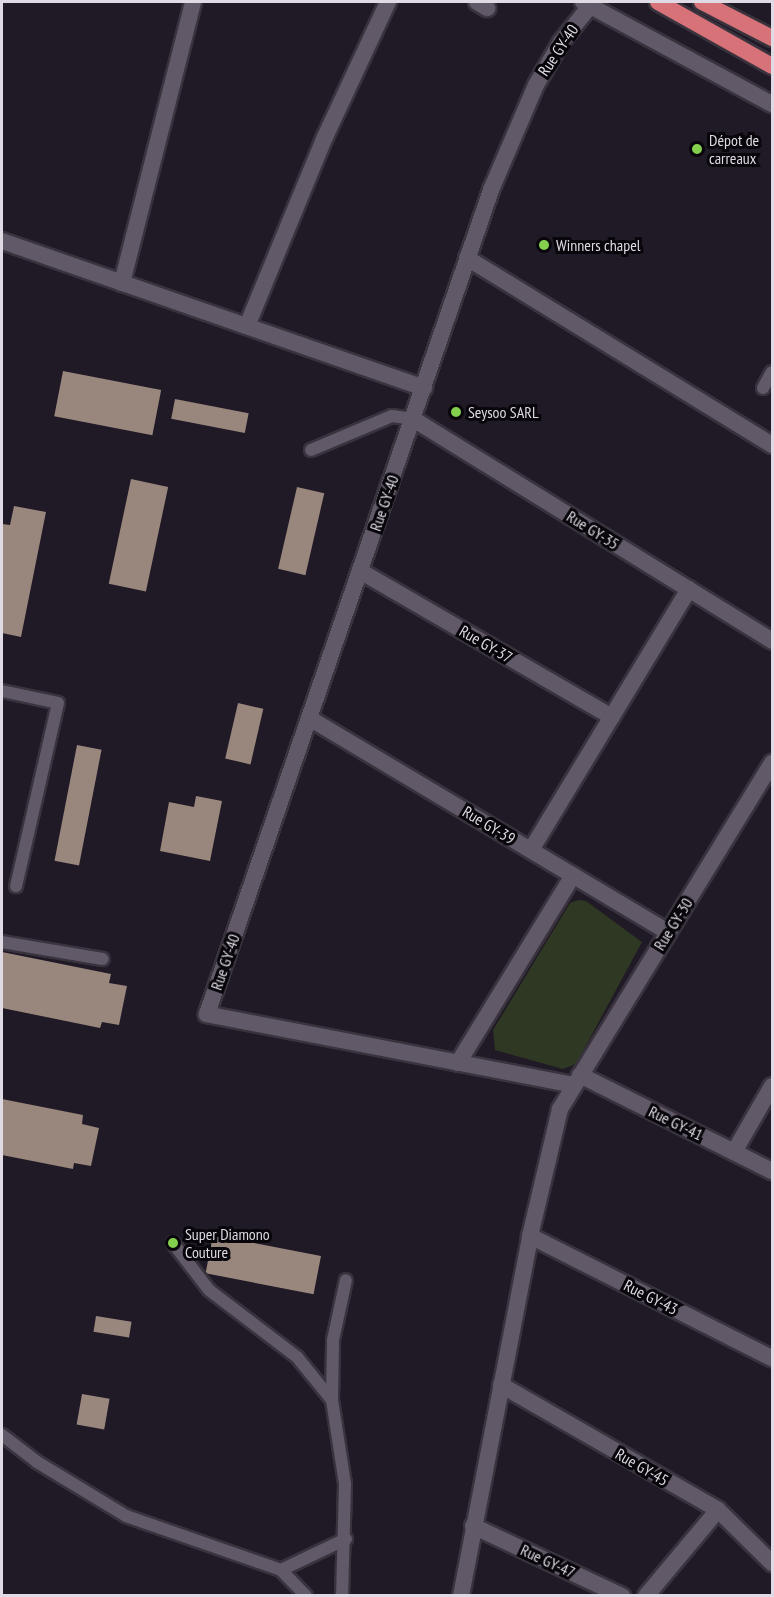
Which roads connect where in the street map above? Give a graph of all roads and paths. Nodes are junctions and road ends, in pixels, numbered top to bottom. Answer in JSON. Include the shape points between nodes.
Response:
{"nodes":[{"id":1,"x":193,"y":2,"type":"edge"},
{"id":2,"x":388,"y":2,"type":"edge"},
{"id":3,"x":658,"y":2,"type":"edge"},
{"id":4,"x":702,"y":2,"type":"edge"},
{"id":5,"x":587,"y":4,"type":"edge"},
{"id":6,"x":772,"y":38,"type":"edge"},
{"id":7,"x":772,"y":66,"type":"edge"},
{"id":8,"x":772,"y":104,"type":"edge"},
{"id":9,"x":2,"y":241,"type":"edge"},
{"id":10,"x":467,"y":258,"type":"junction"},
{"id":11,"x":122,"y":283,"type":"junction"},
{"id":12,"x":247,"y":326,"type":"junction"},
{"id":13,"x":772,"y":372,"type":"edge"},
{"id":14,"x":763,"y":387,"type":"dead end"},
{"id":15,"x":424,"y":388,"type":"junction"},
{"id":16,"x":413,"y":418,"type":"junction"},
{"id":17,"x":772,"y":446,"type":"edge"},
{"id":18,"x":311,"y":450,"type":"dead end"},
{"id":19,"x":360,"y":571,"type":"junction"},
{"id":20,"x":689,"y":589,"type":"junction"},
{"id":21,"x":772,"y":641,"type":"edge"},
{"id":22,"x":2,"y":691,"type":"edge"},
{"id":23,"x":612,"y":717,"type":"junction"},
{"id":24,"x":309,"y":718,"type":"junction"},
{"id":25,"x":772,"y":763,"type":"edge"},
{"id":26,"x":531,"y":850,"type":"junction"},
{"id":27,"x":573,"y":875,"type":"junction"},
{"id":28,"x":16,"y":886,"type":"dead end"},
{"id":29,"x":668,"y":932,"type":"junction"},
{"id":30,"x":2,"y":942,"type":"edge"},
{"id":31,"x":103,"y":960,"type":"dead end"},
{"id":32,"x":207,"y":1014,"type":"joint"},
{"id":33,"x":458,"y":1063,"type":"junction"},
{"id":34,"x":577,"y":1080,"type":"junction"},
{"id":35,"x":772,"y":1086,"type":"edge"},
{"id":36,"x":734,"y":1152,"type":"junction"},
{"id":37,"x":772,"y":1171,"type":"edge"},
{"id":38,"x":530,"y":1236,"type":"junction"},
{"id":39,"x":173,"y":1244,"type":"dead end"},
{"id":40,"x":346,"y":1280,"type":"dead end"},
{"id":41,"x":772,"y":1358,"type":"edge"},
{"id":42,"x":501,"y":1385,"type":"junction"},
{"id":43,"x":332,"y":1400,"type":"junction"},
{"id":44,"x":2,"y":1435,"type":"edge"},
{"id":45,"x":718,"y":1510,"type":"junction"},
{"id":46,"x":473,"y":1526,"type":"junction"},
{"id":47,"x":346,"y":1539,"type":"junction"},
{"id":48,"x":772,"y":1563,"type":"edge"},
{"id":49,"x":281,"y":1570,"type":"junction"},
{"id":50,"x":306,"y":1596,"type":"edge"},
{"id":51,"x":342,"y":1596,"type":"edge"},
{"id":52,"x":461,"y":1596,"type":"edge"},
{"id":53,"x":622,"y":1596,"type":"edge"},
{"id":54,"x":646,"y":1596,"type":"edge"}],
"edges":[{"from":1,"to":11,"type":"street"},
{"from":2,"to":12,"type":"street","via":[[325,137]]},
{"from":3,"to":7,"type":"highway"},
{"from":4,"to":6,"type":"highway"},
{"from":5,"to":8,"type":"street"},
{"from":5,"to":10,"type":"street","name":"Rue GY-40","via":[[536,85]]},
{"from":9,"to":11,"type":"street"},
{"from":10,"to":15,"type":"street","name":"Rue GY-40"},
{"from":10,"to":17,"type":"street"},
{"from":11,"to":12,"type":"street"},
{"from":12,"to":15,"type":"street"},
{"from":13,"to":14,"type":"lane"},
{"from":15,"to":16,"type":"street","name":"Rue GY-40"},
{"from":16,"to":18,"type":"lane","via":[[392,416]]},
{"from":16,"to":19,"type":"street","name":"Rue GY-40"},
{"from":16,"to":20,"type":"street","name":"Rue GY-35"},
{"from":19,"to":23,"type":"street","name":"Rue GY-37"},
{"from":19,"to":24,"type":"street","name":"Rue GY-40"},
{"from":20,"to":21,"type":"street","name":"Rue GY-35"},
{"from":20,"to":23,"type":"street"},
{"from":22,"to":28,"type":"lane","via":[[58,703]]},
{"from":23,"to":26,"type":"street"},
{"from":24,"to":26,"type":"street","name":"Rue GY-39"},
{"from":24,"to":32,"type":"street","name":"Rue GY-40"},
{"from":25,"to":29,"type":"street","name":"Rue GY-30"},
{"from":26,"to":27,"type":"street","name":"Rue GY-39"},
{"from":27,"to":29,"type":"street","name":"Rue GY-39"},
{"from":27,"to":33,"type":"street"},
{"from":29,"to":34,"type":"street","name":"Rue GY-30"},
{"from":30,"to":31,"type":"lane"},
{"from":32,"to":33,"type":"street","name":"Rue GY-41"},
{"from":33,"to":34,"type":"street","name":"Rue GY-41"},
{"from":34,"to":36,"type":"street","name":"Rue GY-41"},
{"from":34,"to":38,"type":"street","name":"Rue GY-30","via":[[560,1109]]},
{"from":35,"to":36,"type":"street"},
{"from":36,"to":37,"type":"street","name":"Rue GY-41"},
{"from":38,"to":41,"type":"street","name":"Rue GY-43"},
{"from":38,"to":42,"type":"street","name":"Rue GY-30"},
{"from":39,"to":43,"type":"lane","via":[[209,1290],[297,1357]]},
{"from":40,"to":43,"type":"lane","via":[[333,1340]]},
{"from":42,"to":45,"type":"street","name":"Rue GY-45"},
{"from":42,"to":46,"type":"street","name":"Rue GY-30"},
{"from":43,"to":47,"type":"lane","via":[[345,1484]]},
{"from":44,"to":49,"type":"lane","via":[[37,1462],[126,1516]]},
{"from":45,"to":48,"type":"street","name":"Rue GY-45"},
{"from":45,"to":54,"type":"street"},
{"from":46,"to":52,"type":"street","name":"Rue GY-30"},
{"from":46,"to":53,"type":"street","name":"Rue GY-47"},
{"from":47,"to":49,"type":"lane"},
{"from":47,"to":51,"type":"lane"},
{"from":49,"to":50,"type":"lane"}]}
